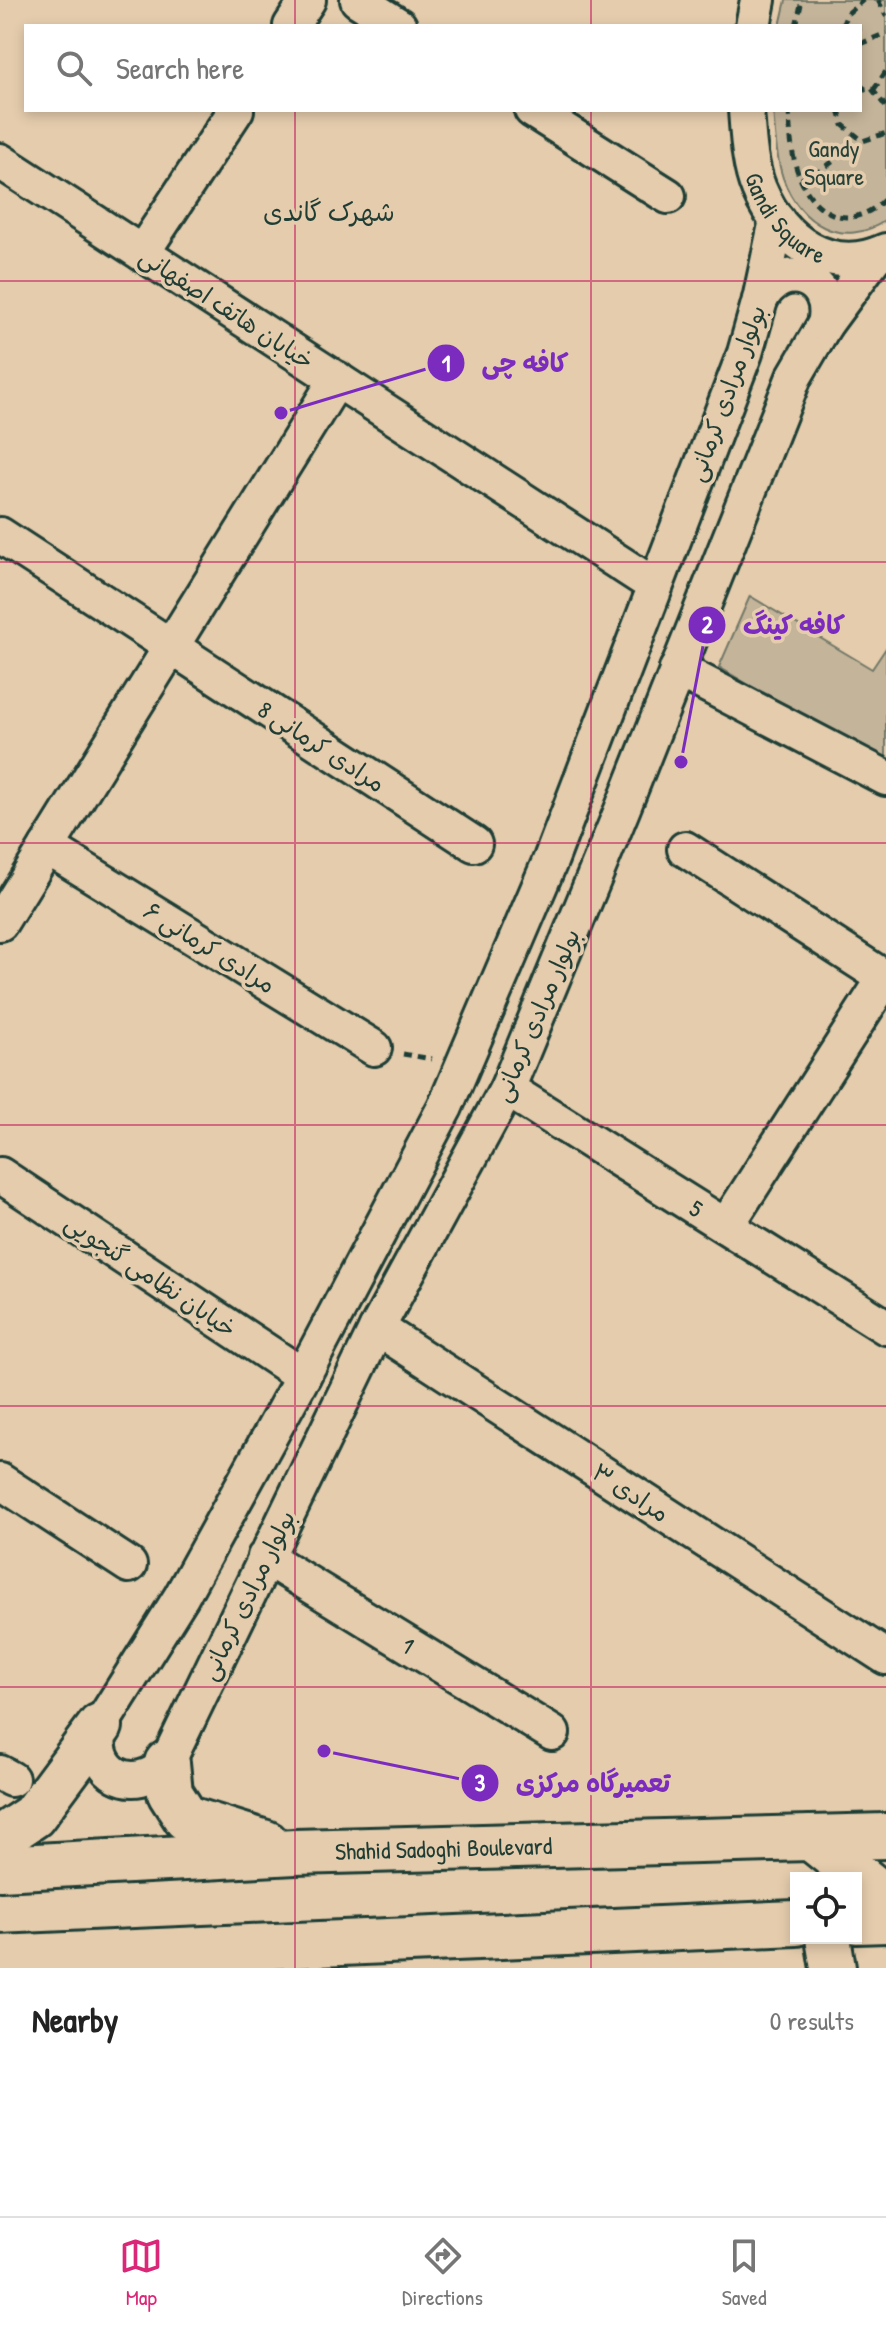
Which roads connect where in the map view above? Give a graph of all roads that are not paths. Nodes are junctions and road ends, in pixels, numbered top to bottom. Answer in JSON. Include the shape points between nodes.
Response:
{"nodes":[{"id":1,"x":308,"y":0,"type":"edge"},
{"id":2,"x":358,"y":0,"type":"edge"},
{"id":3,"x":758,"y":0,"type":"edge"},
{"id":4,"x":292,"y":24,"type":"edge"},
{"id":5,"x":396,"y":24,"type":"edge"},
{"id":6,"x":753,"y":24,"type":"edge"},
{"id":7,"x":235,"y":112,"type":"edge"},
{"id":8,"x":535,"y":112,"type":"edge"},
{"id":9,"x":746,"y":112,"type":"edge"},
{"id":10,"x":0,"y":161,"type":"edge"},
{"id":11,"x":668,"y":196,"type":"dead end"},
{"id":12,"x":777,"y":220,"type":"junction"},
{"id":13,"x":142,"y":253,"type":"junction"},
{"id":14,"x":881,"y":253,"type":"edge"},
{"id":15,"x":760,"y":300,"type":"junction"},
{"id":16,"x":825,"y":324,"type":"junction"},
{"id":17,"x":337,"y":379,"type":"junction"},
{"id":18,"x":0,"y":535,"type":"edge"},
{"id":19,"x":655,"y":586,"type":"junction"},
{"id":20,"x":170,"y":647,"type":"junction"},
{"id":21,"x":677,"y":669,"type":"junction"},
{"id":22,"x":886,"y":778,"type":"edge"},
{"id":23,"x":474,"y":844,"type":"dead end"},
{"id":24,"x":47,"y":847,"type":"junction"},
{"id":25,"x":685,"y":849,"type":"dead end"},
{"id":26,"x":3,"y":911,"type":"edge"},
{"id":27,"x":374,"y":1048,"type":"road end"},
{"id":28,"x":507,"y":1089,"type":"junction"},
{"id":29,"x":0,"y":1175,"type":"edge"},
{"id":30,"x":726,"y":1226,"type":"junction"},
{"id":31,"x":886,"y":1327,"type":"edge"},
{"id":32,"x":377,"y":1328,"type":"junction"},
{"id":33,"x":303,"y":1376,"type":"junction"},
{"id":34,"x":0,"y":1481,"type":"edge"},
{"id":35,"x":265,"y":1557,"type":"junction"},
{"id":36,"x":129,"y":1565,"type":"dead end"},
{"id":37,"x":886,"y":1657,"type":"edge"},
{"id":38,"x":100,"y":1726,"type":"junction"},
{"id":39,"x":552,"y":1733,"type":"dead end"},
{"id":40,"x":167,"y":1763,"type":"junction"},
{"id":41,"x":883,"y":1836,"type":"edge"},
{"id":42,"x":0,"y":1838,"type":"edge"},
{"id":43,"x":811,"y":1838,"type":"junction"},
{"id":44,"x":295,"y":1852,"type":"junction"},
{"id":45,"x":0,"y":1868,"type":"edge"},
{"id":46,"x":843,"y":1872,"type":"edge"},
{"id":47,"x":845,"y":1872,"type":"edge"},
{"id":48,"x":862,"y":1882,"type":"edge"},
{"id":49,"x":886,"y":1920,"type":"edge"},
{"id":50,"x":862,"y":1921,"type":"edge"},
{"id":51,"x":790,"y":1923,"type":"edge"},
{"id":52,"x":829,"y":1944,"type":"edge"},
{"id":53,"x":0,"y":1958,"type":"edge"},
{"id":54,"x":833,"y":1968,"type":"edge"}],
"edges":[{"from":1,"to":4,"type":"street"},
{"from":2,"to":5,"type":"street"},
{"from":3,"to":6,"type":"street"},
{"from":7,"to":13,"type":"street"},
{"from":8,"to":11,"type":"street"},
{"from":9,"to":12,"type":"street","name":"Gandi Square","via":[[758,188]]},
{"from":10,"to":13,"type":"street","name":"خیابان هاتف اصفهانی"},
{"from":12,"to":14,"type":"street","name":"Gandi Square","via":[[818,255],[847,261]]},
{"from":12,"to":15,"type":"street","name":"بولوار مرادی کرمانی"},
{"from":13,"to":17,"type":"street","name":"خیابان هاتف اصفهانی"},
{"from":14,"to":16,"type":"street","name":"بولوار مرادی کرمانی"},
{"from":15,"to":16,"type":"street","via":[[778,280],[805,278],[825,297]]},
{"from":15,"to":19,"type":"street","name":"بولوار مرادی کرمانی","via":[[745,353]]},
{"from":16,"to":21,"type":"street","name":"بولوار مرادی کرمانی","via":[[794,377]]},
{"from":17,"to":19,"type":"street","name":"خیابان هاتف اصفهانی"},
{"from":17,"to":20,"type":"street"},
{"from":18,"to":20,"type":"street","name":"مرادی کرمانی 8"},
{"from":19,"to":33,"type":"street","name":"بولوار مرادی کرمانی","via":[[551,859],[445,1107]]},
{"from":20,"to":23,"type":"street","name":"مرادی کرمانی 8"},
{"from":20,"to":24,"type":"street"},
{"from":21,"to":22,"type":"street"},
{"from":21,"to":28,"type":"street","name":"بولوار مرادی کرمانی"},
{"from":24,"to":26,"type":"street"},
{"from":24,"to":27,"type":"street","name":"مرادی کرمانی ۶"},
{"from":25,"to":30,"type":"street","via":[[885,978]]},
{"from":28,"to":30,"type":"street","name":"5"},
{"from":28,"to":32,"type":"street","name":"بولوار مرادی کرمانی"},
{"from":29,"to":33,"type":"street","name":"خیابان نظامی گنجویی"},
{"from":30,"to":31,"type":"street","name":"5"},
{"from":32,"to":35,"type":"street","name":"بولوار مرادی کرمانی"},
{"from":32,"to":37,"type":"street","name":"مرادی ۳"},
{"from":33,"to":38,"type":"street","name":"بولوار مرادی کرمانی","via":[[181,1597]]},
{"from":34,"to":36,"type":"street"},
{"from":35,"to":39,"type":"street","name":"1"},
{"from":35,"to":40,"type":"street","name":"بولوار مرادی کرمانی"},
{"from":38,"to":40,"type":"street","via":[[99,1754],[116,1775],[144,1779]]},
{"from":38,"to":42,"type":"main road","via":[[33,1816]]},
{"from":40,"to":44,"type":"main road","via":[[170,1793],[186,1818]]},
{"from":41,"to":43,"type":"main road","name":"Shahid Sadoghi Boulevard"},
{"from":41,"to":47,"type":"main road"},
{"from":43,"to":44,"type":"main road","name":"Shahid Sadoghi Boulevard"},
{"from":43,"to":46,"type":"main road"},
{"from":44,"to":45,"type":"main road","name":"Shahid Sadoghi Boulevard"},
{"from":48,"to":49,"type":"main road","via":[[871,1886]]},
{"from":49,"to":50,"type":"main road"},
{"from":51,"to":53,"type":"main road"},
{"from":52,"to":54,"type":"main road"}]}
